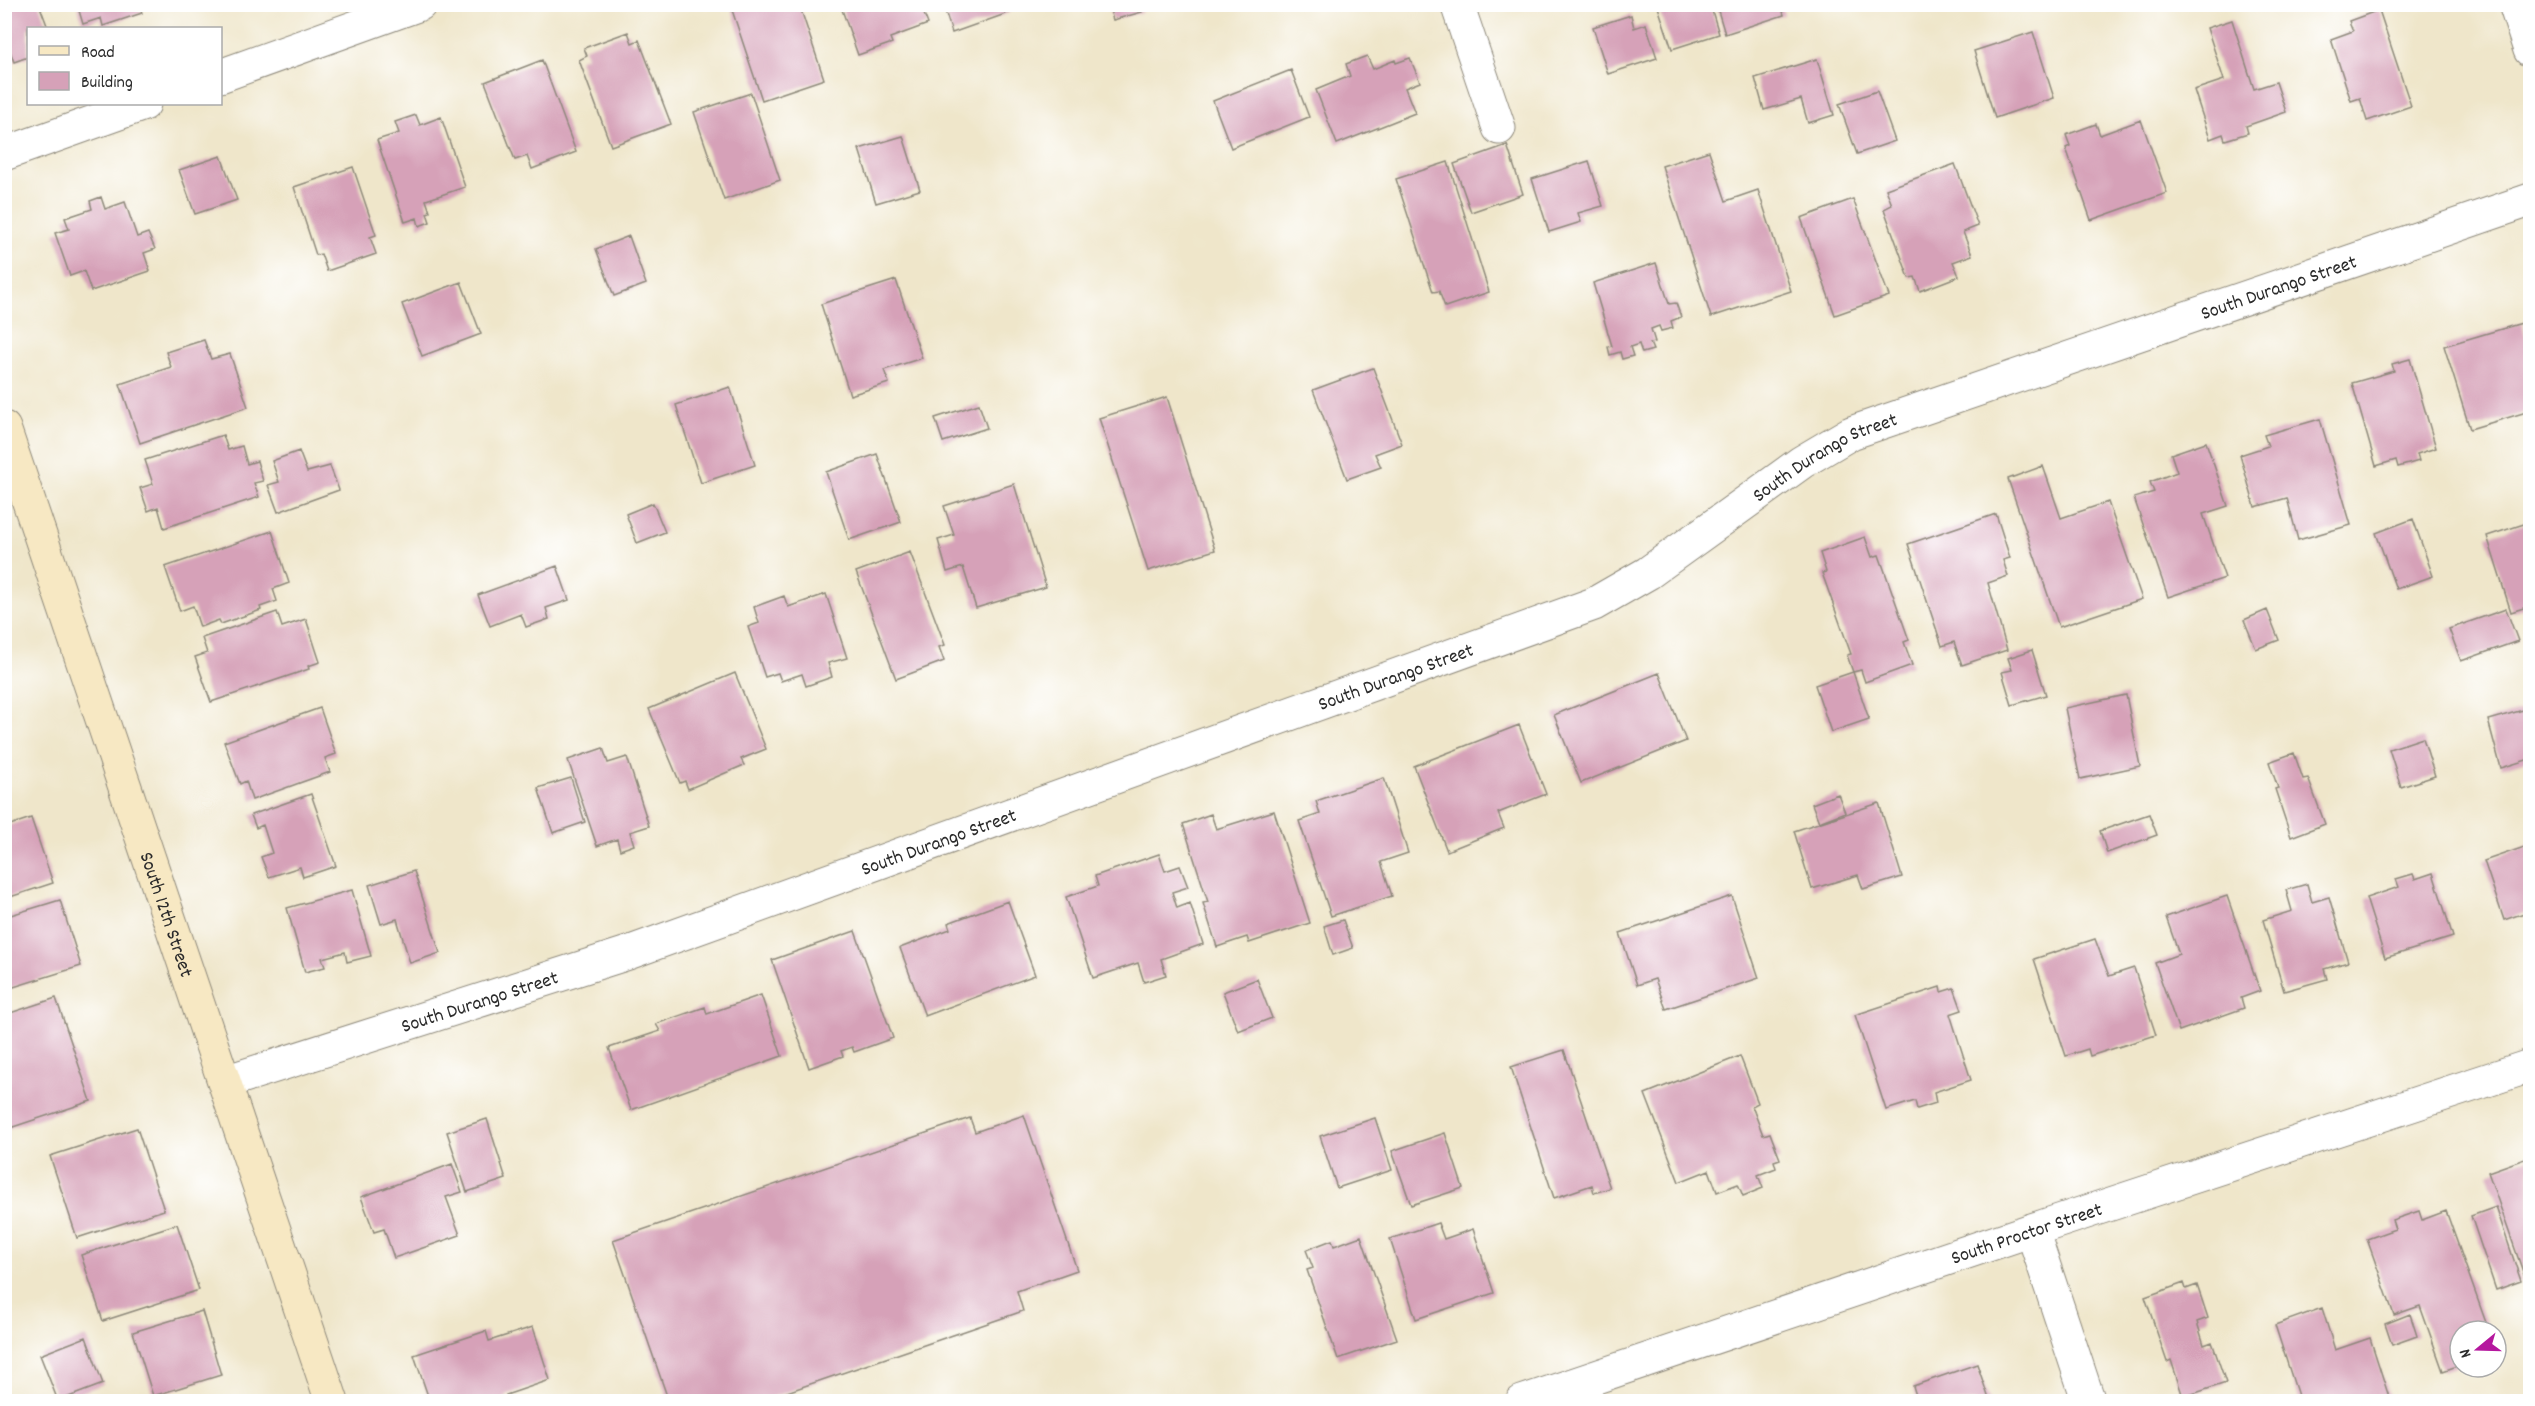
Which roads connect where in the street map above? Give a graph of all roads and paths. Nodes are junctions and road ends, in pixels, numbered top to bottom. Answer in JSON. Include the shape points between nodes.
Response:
{"nodes":[{"id":1,"x":420,"y":4,"type":"edge"},
{"id":2,"x":1457,"y":4,"type":"edge"},
{"id":3,"x":2515,"y":4,"type":"edge"},
{"id":4,"x":2530,"y":50,"type":"edge"},
{"id":5,"x":222,"y":75,"type":"edge"},
{"id":6,"x":141,"y":105,"type":"edge"},
{"id":7,"x":1499,"y":128,"type":"dead end"},
{"id":8,"x":4,"y":154,"type":"edge"},
{"id":9,"x":2530,"y":200,"type":"edge"},
{"id":10,"x":4,"y":428,"type":"edge"},
{"id":11,"x":13,"y":484,"type":"edge"},
{"id":12,"x":2530,"y":1066,"type":"edge"},
{"id":13,"x":225,"y":1082,"type":"junction"},
{"id":14,"x":2032,"y":1230,"type":"junction"},
{"id":15,"x":332,"y":1401,"type":"edge"},
{"id":16,"x":1522,"y":1401,"type":"edge"},
{"id":17,"x":2089,"y":1401,"type":"edge"}],
"edges":[{"from":1,"to":5,"type":"street"},
{"from":2,"to":7,"type":"street"},
{"from":3,"to":4,"type":"street"},
{"from":6,"to":8,"type":"street"},
{"from":9,"to":13,"type":"street","name":"South Durango Street","via":[[1851,433],[1802,462],[1648,573],[1594,604],[628,953]]},
{"from":10,"to":11,"type":"main road","name":"South 12th Street"},
{"from":11,"to":13,"type":"main road","name":"South 12th Street"},
{"from":12,"to":14,"type":"street","name":"South Proctor Street"},
{"from":13,"to":15,"type":"main road","name":"South 12th Street"},
{"from":14,"to":16,"type":"street","name":"South Proctor Street"},
{"from":14,"to":17,"type":"street"}]}
